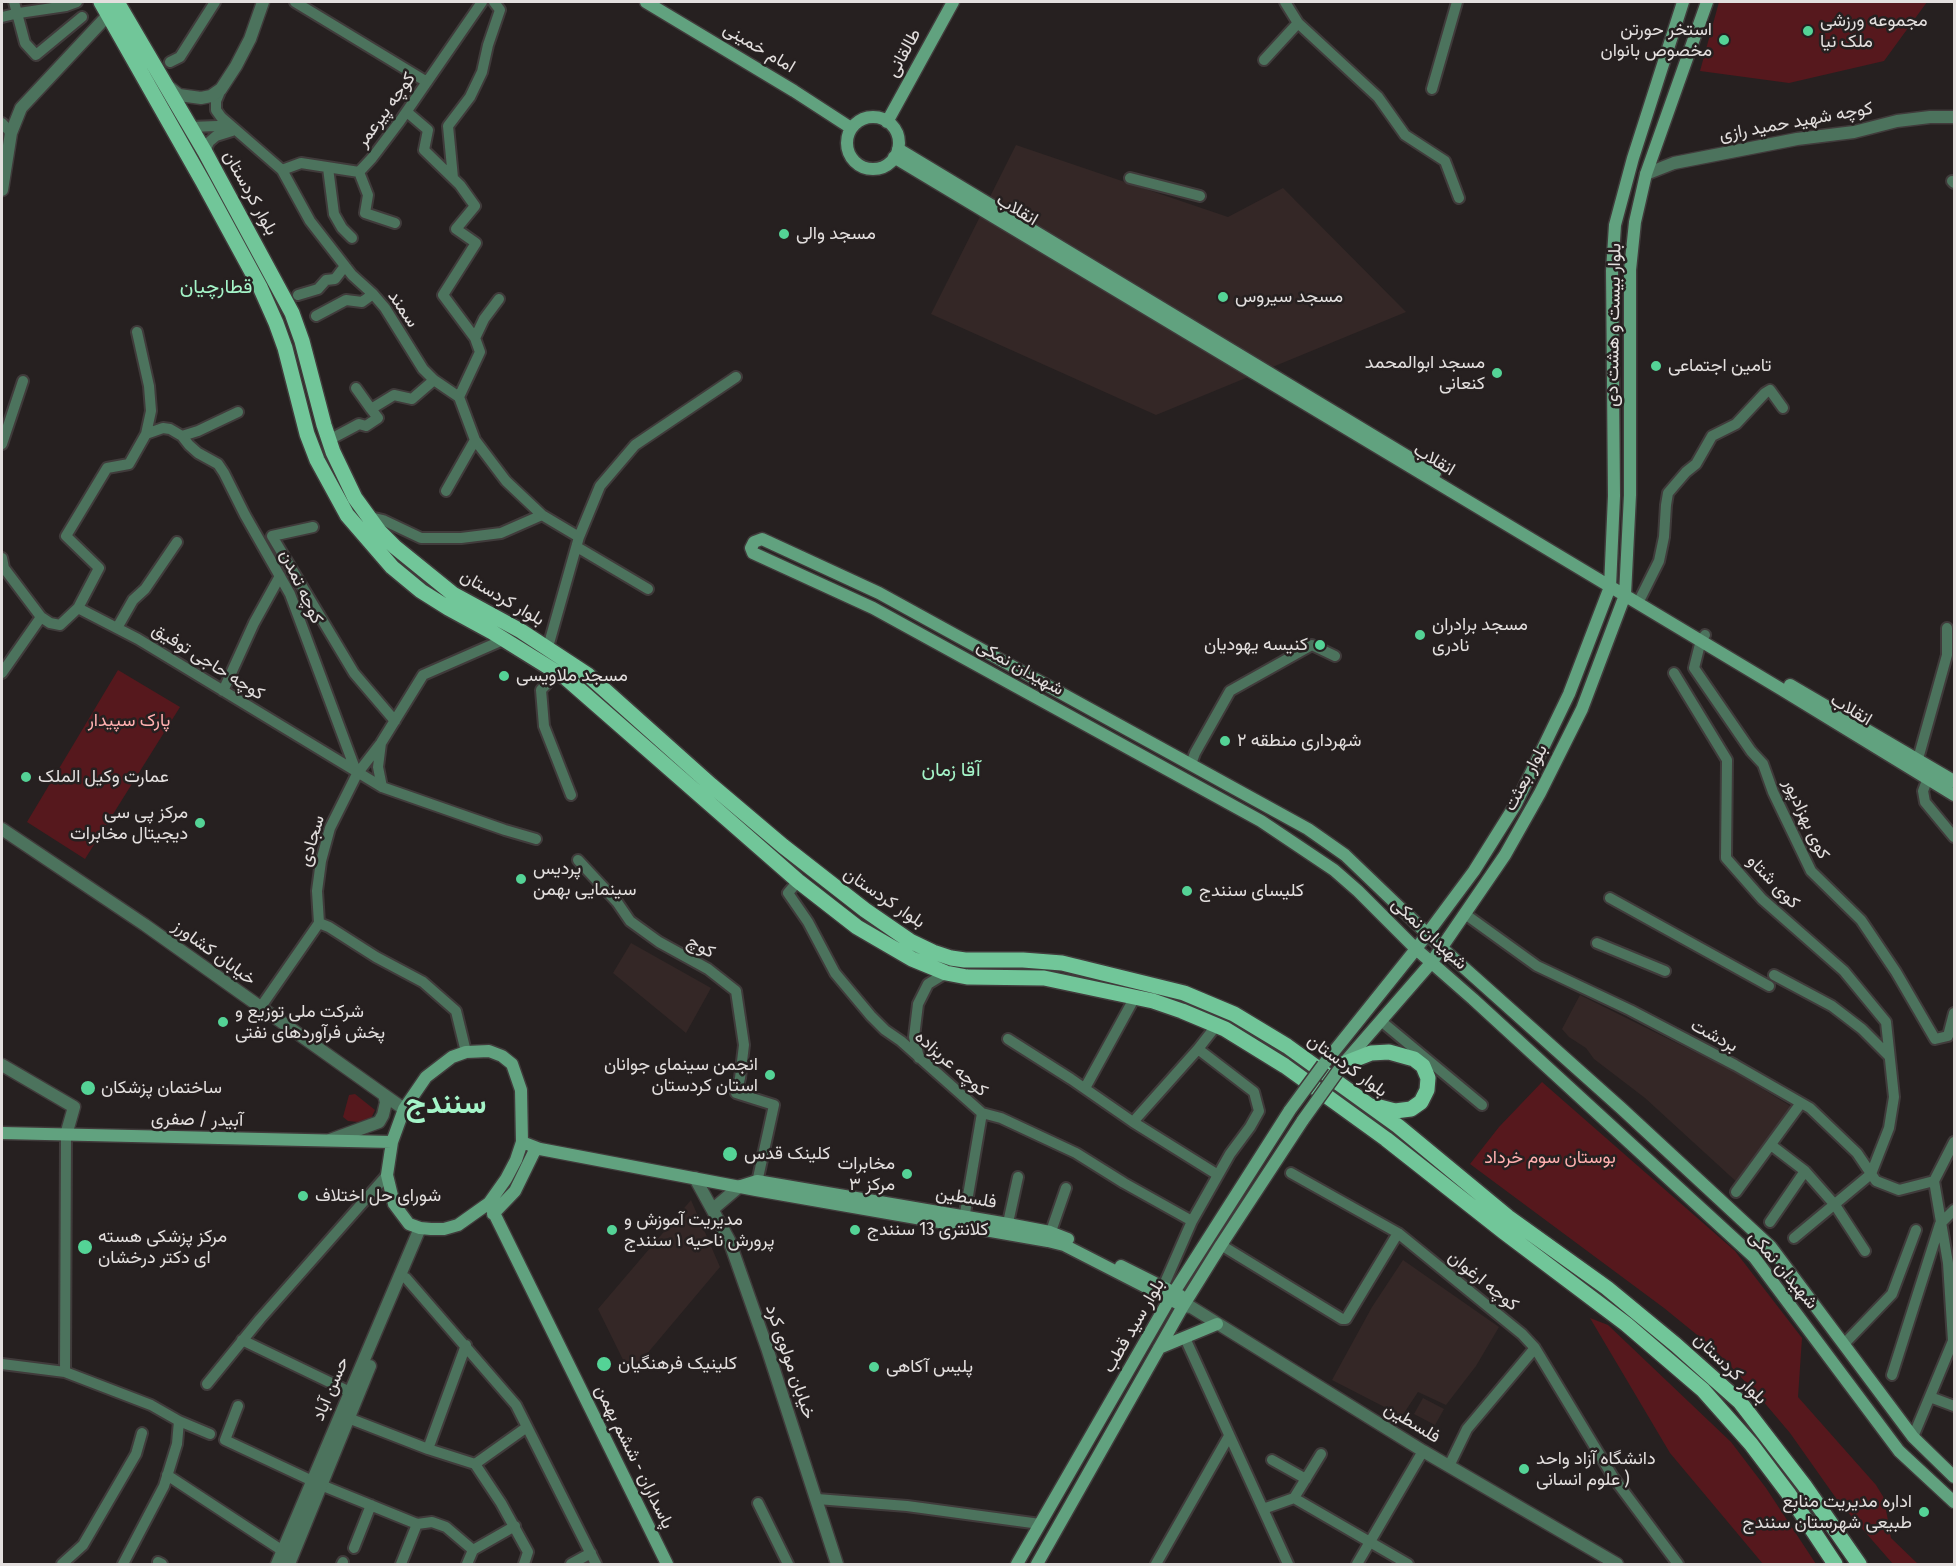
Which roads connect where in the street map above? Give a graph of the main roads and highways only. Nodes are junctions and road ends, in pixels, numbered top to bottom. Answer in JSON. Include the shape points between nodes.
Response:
{"nodes":[{"id":1,"x":646,"y":2,"type":"edge"},
{"id":2,"x":953,"y":2,"type":"edge"},
{"id":3,"x":1683,"y":2,"type":"edge"},
{"id":4,"x":1707,"y":2,"type":"edge"},
{"id":5,"x":109,"y":6,"type":"edge"},
{"id":6,"x":1676,"y":30,"type":"junction"},
{"id":7,"x":1695,"y":36,"type":"junction"},
{"id":8,"x":887,"y":122,"type":"junction"},
{"id":9,"x":851,"y":128,"type":"junction"},
{"id":10,"x":896,"y":153,"type":"junction"},
{"id":11,"x":1612,"y":360,"type":"junction"},
{"id":12,"x":1629,"y":361,"type":"junction"},
{"id":13,"x":1610,"y":583,"type":"junction"},
{"id":14,"x":1625,"y":592,"type":"junction"},
{"id":15,"x":879,"y":593,"type":"junction"},
{"id":16,"x":873,"y":608,"type":"junction"},
{"id":17,"x":1703,"y":638,"type":"junction"},
{"id":18,"x":1191,"y":764,"type":"junction"},
{"id":19,"x":1917,"y":764,"type":"junction"},
{"id":20,"x":1185,"y":780,"type":"junction"},
{"id":21,"x":1954,"y":781,"type":"edge"},
{"id":22,"x":1954,"y":795,"type":"edge"},
{"id":23,"x":1427,"y":934,"type":"junction"},
{"id":24,"x":1442,"y":948,"type":"junction"},
{"id":25,"x":1416,"y":950,"type":"junction"},
{"id":26,"x":1431,"y":963,"type":"junction"},
{"id":27,"x":1568,"y":1060,"type":"junction"},
{"id":28,"x":1344,"y":1064,"type":"junction"},
{"id":29,"x":1325,"y":1071,"type":"junction"},
{"id":30,"x":1555,"y":1075,"type":"junction"},
{"id":31,"x":1316,"y":1088,"type":"junction"},
{"id":32,"x":1366,"y":1104,"type":"junction"},
{"id":33,"x":2,"y":1133,"type":"edge"},
{"id":34,"x":392,"y":1142,"type":"junction"},
{"id":35,"x":522,"y":1142,"type":"junction"},
{"id":36,"x":536,"y":1148,"type":"junction"},
{"id":37,"x":491,"y":1208,"type":"junction"},
{"id":38,"x":1169,"y":1293,"type":"junction"},
{"id":39,"x":1187,"y":1304,"type":"junction"},
{"id":40,"x":1217,"y":1324,"type":"road end"},
{"id":41,"x":1159,"y":1348,"type":"junction"},
{"id":42,"x":1954,"y":1477,"type":"edge"},
{"id":43,"x":1954,"y":1502,"type":"edge"},
{"id":44,"x":1855,"y":1558,"type":"edge"},
{"id":45,"x":667,"y":1564,"type":"edge"},
{"id":46,"x":1017,"y":1564,"type":"edge"},
{"id":47,"x":1039,"y":1564,"type":"edge"},
{"id":48,"x":1834,"y":1564,"type":"edge"},
{"id":49,"x":1865,"y":1564,"type":"edge"}],
"edges":[{"from":1,"to":9,"type":"main road","name":"امام خمینی"},
{"from":2,"to":8,"type":"main road","name":"طالقانی"},
{"from":3,"to":6,"type":"main road","name":"بلوار بیست و هشت دی"},
{"from":4,"to":7,"type":"main road","name":"بلوار بیست و هشت دی"},
{"from":5,"to":29,"type":"main road","name":"بلوار کردستان","via":[[165,84],[292,313],[333,452],[355,498],[395,548],[453,594],[548,647],[588,675],[731,803],[822,878],[910,941],[965,960],[1062,963],[1184,993],[1234,1014]]},
{"from":5,"to":31,"type":"main road","name":"بلوار کردستان","via":[[260,287],[285,348],[314,452],[347,515],[392,567],[420,591],[558,672],[798,881],[857,927],[913,959],[946,973],[1044,978],[1182,1011],[1255,1046]]},
{"from":6,"to":7,"type":"main road"},
{"from":6,"to":11,"type":"main road","name":"بلوار بیست و هشت دی","via":[[1615,225]]},
{"from":7,"to":12,"type":"main road","name":"بلوار بیست و هشت دی","via":[[1646,174],[1635,222]]},
{"from":8,"to":9,"type":"main road","via":[[865,118]]},
{"from":8,"to":10,"type":"main road","via":[[897,134]]},
{"from":9,"to":10,"type":"main road","via":[[847,143],[856,163],[876,168]]},
{"from":10,"to":13,"type":"main road","name":"انقلاب"},
{"from":11,"to":12,"type":"main road"},
{"from":11,"to":13,"type":"main road","name":"بلوار بیست و هشت دی","via":[[1614,496]]},
{"from":12,"to":14,"type":"main road","name":"بلوار بیست و هشت دی","via":[[1630,495]]},
{"from":13,"to":14,"type":"main road","name":"انقلاب"},
{"from":13,"to":23,"type":"main road","name":"بلوار بعثت","via":[[1569,694],[1516,804],[1474,871]]},
{"from":14,"to":17,"type":"main road","name":"انقلاب"},
{"from":14,"to":17,"type":"main road","name":"انقلاب","via":[[1641,597]]},
{"from":14,"to":24,"type":"main road","name":"بلوار بعثت","via":[[1582,709],[1540,793],[1505,855]]},
{"from":15,"to":16,"type":"main road"},
{"from":15,"to":16,"type":"main road","name":"شهیدان نمکی","via":[[762,538],[752,545],[753,553]]},
{"from":15,"to":18,"type":"main road","name":"شهیدان نمکی"},
{"from":16,"to":20,"type":"main road","name":"شهیدان نمکی"},
{"from":17,"to":19,"type":"main road","name":"انقلاب"},
{"from":18,"to":20,"type":"main road"},
{"from":18,"to":23,"type":"main road","name":"شهیدان نمکی","via":[[1308,829],[1346,855]]},
{"from":19,"to":21,"type":"main road","name":"انقلاب"},
{"from":19,"to":22,"type":"main road","name":"انقلاب"},
{"from":20,"to":25,"type":"main road","name":"شهیدان نمکی","via":[[1261,821],[1334,870]]},
{"from":23,"to":24,"type":"main road","name":"شهیدان نمکی"},
{"from":23,"to":25,"type":"main road","name":"بلوار بعثت"},
{"from":24,"to":26,"type":"main road","name":"بلوار بعثت"},
{"from":24,"to":27,"type":"main road","name":"شهیدان نمکی"},
{"from":25,"to":26,"type":"main road","name":"شهیدان نمکی"},
{"from":25,"to":29,"type":"main road"},
{"from":26,"to":28,"type":"main road"},
{"from":26,"to":30,"type":"main road","name":"شهیدان نمکی"},
{"from":27,"to":30,"type":"main road"},
{"from":27,"to":42,"type":"main road","name":"شهیدان نمکی","via":[[1771,1246],[1913,1437]]},
{"from":28,"to":32,"type":"main road","via":[[1371,1053],[1389,1052],[1414,1059],[1423,1066],[1427,1090],[1421,1102],[1411,1109],[1395,1111]]},
{"from":28,"to":39,"type":"main road","name":"بلوار سید قطب","bridge":true,"via":[[1221,1245]]},
{"from":29,"to":31,"type":"main road"},
{"from":29,"to":32,"type":"main road","name":"بلوار کردستان"},
{"from":29,"to":38,"type":"main road","name":"بلوار سید قطب","bridge":true,"via":[[1290,1110]]},
{"from":30,"to":43,"type":"main road","name":"شهیدان نمکی","via":[[1754,1257],[1899,1451]]},
{"from":31,"to":48,"type":"main road","name":"بلوار کردستان","via":[[1626,1324],[1703,1390],[1788,1493]]},
{"from":32,"to":44,"type":"main road","name":"بلوار کردستان","via":[[1508,1217],[1606,1288],[1740,1402]]},
{"from":33,"to":34,"type":"main road","name":"آبیدر / صفری"},
{"from":34,"to":35,"type":"main road","via":[[404,1109],[426,1077],[452,1057],[489,1051],[512,1064],[521,1090]]},
{"from":34,"to":37,"type":"main road","via":[[387,1175],[393,1204],[409,1224],[444,1229]]},
{"from":35,"to":36,"type":"main road","name":"فلسطین"},
{"from":35,"to":37,"type":"main road"},
{"from":36,"to":37,"type":"main road","via":[[515,1191]]},
{"from":36,"to":38,"type":"main road","name":"فلسطین","via":[[1049,1237]]},
{"from":37,"to":45,"type":"main road","name":"پاسداران - ششم بهمن"},
{"from":38,"to":39,"type":"main road","name":"فلسطین"},
{"from":38,"to":46,"type":"main road","name":"بلوار سید قطب"},
{"from":39,"to":41,"type":"main road","name":"بلوار سید قطب"},
{"from":40,"to":41,"type":"main road"},
{"from":41,"to":47,"type":"main road","name":"بلوار سید قطب"},
{"from":44,"to":49,"type":"main road","name":"بلوار کردستان"}]}
